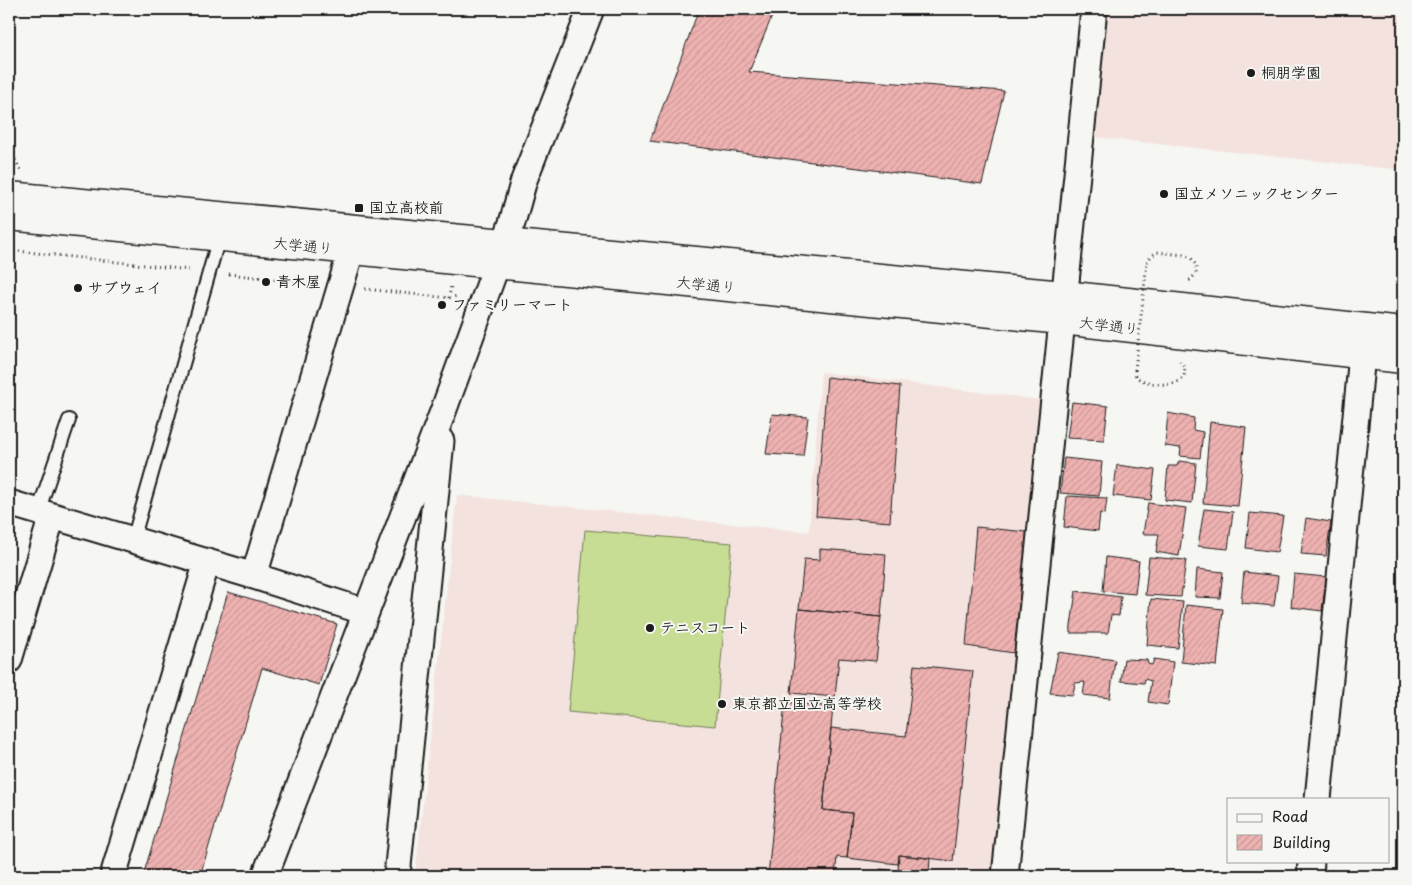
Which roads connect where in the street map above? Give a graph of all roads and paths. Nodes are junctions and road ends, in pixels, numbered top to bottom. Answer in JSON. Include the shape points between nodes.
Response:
{"nodes":[{"id":1,"x":12,"y":9,"type":"edge"},
{"id":2,"x":591,"y":9,"type":"edge"},
{"id":3,"x":1094,"y":9,"type":"edge"},
{"id":4,"x":9,"y":21,"type":"edge"},
{"id":5,"x":9,"y":146,"type":"edge"},
{"id":6,"x":9,"y":158,"type":"edge"},
{"id":7,"x":15,"y":159,"type":"junction"},
{"id":8,"x":9,"y":170,"type":"edge"},
{"id":9,"x":21,"y":172,"type":"dead end"},
{"id":10,"x":9,"y":196,"type":"edge"},
{"id":11,"x":9,"y":216,"type":"edge"},
{"id":12,"x":222,"y":227,"type":"junction"},
{"id":13,"x":354,"y":240,"type":"junction"},
{"id":14,"x":9,"y":250,"type":"edge"},
{"id":15,"x":500,"y":254,"type":"junction"},
{"id":16,"x":208,"y":272,"type":"junction"},
{"id":17,"x":1142,"y":277,"type":"dead end"},
{"id":18,"x":1152,"y":278,"type":"dead end"},
{"id":19,"x":1181,"y":281,"type":"dead end"},
{"id":20,"x":340,"y":286,"type":"junction"},
{"id":21,"x":459,"y":296,"type":"dead end"},
{"id":22,"x":1063,"y":308,"type":"junction"},
{"id":23,"x":1365,"y":328,"type":"junction"},
{"id":24,"x":1403,"y":332,"type":"edge"},
{"id":25,"x":1133,"y":352,"type":"dead end"},
{"id":26,"x":1142,"y":353,"type":"dead end"},
{"id":27,"x":1362,"y":356,"type":"junction"},
{"id":28,"x":1179,"y":360,"type":"dead end"},
{"id":29,"x":1403,"y":360,"type":"edge"},
{"id":30,"x":444,"y":409,"type":"junction"},
{"id":31,"x":69,"y":420,"type":"dead end"},
{"id":32,"x":9,"y":503,"type":"edge"},
{"id":33,"x":45,"y":514,"type":"junction"},
{"id":34,"x":133,"y":540,"type":"junction"},
{"id":35,"x":206,"y":562,"type":"junction"},
{"id":36,"x":254,"y":576,"type":"junction"},
{"id":37,"x":366,"y":612,"type":"junction"},
{"id":38,"x":9,"y":660,"type":"edge"},
{"id":39,"x":1318,"y":798,"type":"edge"},
{"id":40,"x":1311,"y":862,"type":"edge"},
{"id":41,"x":113,"y":876,"type":"edge"},
{"id":42,"x":265,"y":876,"type":"edge"},
{"id":43,"x":397,"y":876,"type":"edge"},
{"id":44,"x":1005,"y":876,"type":"edge"},
{"id":45,"x":1310,"y":876,"type":"edge"}],
"edges":[{"from":1,"to":4,"type":"path"},
{"from":2,"to":15,"type":"street","via":[[524,180]]},
{"from":3,"to":22,"type":"street"},
{"from":5,"to":7,"type":"path"},
{"from":6,"to":7,"type":"path"},
{"from":7,"to":8,"type":"path"},
{"from":7,"to":9,"type":"path"},
{"from":10,"to":12,"type":"main road","name":"大学通り"},
{"from":11,"to":12,"type":"main road","name":"大学通り"},
{"from":12,"to":13,"type":"main road","name":"大学通り"},
{"from":12,"to":16,"type":"lane"},
{"from":13,"to":15,"type":"main road","name":"大学通り"},
{"from":13,"to":20,"type":"street"},
{"from":14,"to":16,"type":"path"},
{"from":15,"to":22,"type":"main road","name":"大学通り"},
{"from":15,"to":30,"type":"street"},
{"from":16,"to":20,"type":"path"},
{"from":16,"to":34,"type":"lane"},
{"from":17,"to":18,"type":"path","bridge":true},
{"from":19,"to":28,"type":"path","bridge":true,"via":[[1190,280],[1196,274],[1196,265],[1191,258],[1157,252],[1150,256],[1136,377],[1142,381],[1176,382],[1184,377],[1185,368]]},
{"from":20,"to":21,"type":"path","via":[[449,298]]},
{"from":20,"to":36,"type":"street"},
{"from":22,"to":23,"type":"main road","name":"大学通り"},
{"from":22,"to":27,"type":"main road","name":"大学通り"},
{"from":22,"to":44,"type":"street"},
{"from":23,"to":24,"type":"main road","name":"大学通り"},
{"from":23,"to":27,"type":"street"},
{"from":25,"to":26,"type":"path","bridge":true},
{"from":27,"to":29,"type":"main road","name":"大学通り"},
{"from":27,"to":39,"type":"street"},
{"from":30,"to":37,"type":"street"},
{"from":30,"to":43,"type":"street"},
{"from":31,"to":33,"type":"lane"},
{"from":32,"to":33,"type":"street"},
{"from":33,"to":34,"type":"street"},
{"from":33,"to":38,"type":"street"},
{"from":34,"to":35,"type":"street"},
{"from":35,"to":36,"type":"street"},
{"from":35,"to":41,"type":"street"},
{"from":36,"to":37,"type":"street"},
{"from":37,"to":42,"type":"street"},
{"from":40,"to":45,"type":"street"}]}
